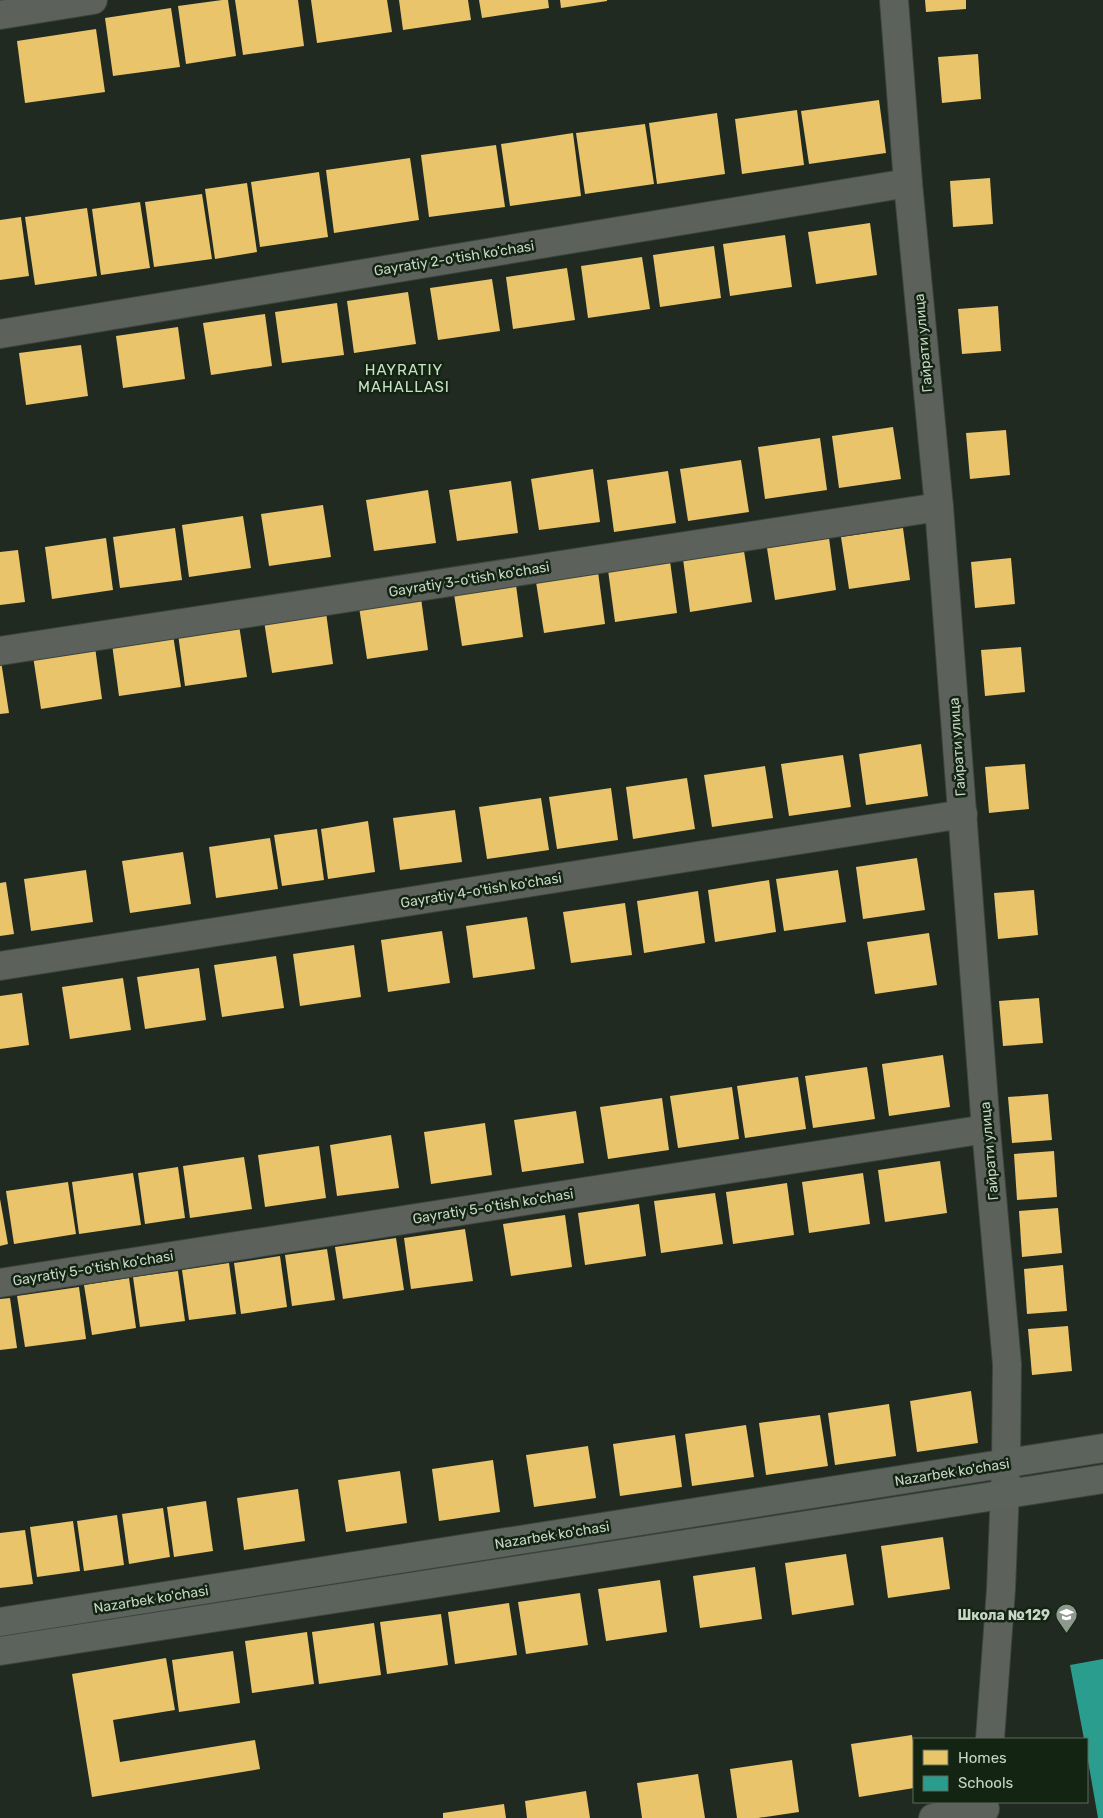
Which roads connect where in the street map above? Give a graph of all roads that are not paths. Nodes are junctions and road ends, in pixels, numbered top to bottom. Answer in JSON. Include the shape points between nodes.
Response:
{"nodes":[{"id":1,"x":93,"y":0,"type":"edge"},
{"id":2,"x":894,"y":0,"type":"edge"},
{"id":3,"x":0,"y":15,"type":"edge"},
{"id":4,"x":908,"y":183,"type":"junction"},
{"id":5,"x":0,"y":334,"type":"edge"},
{"id":6,"x":939,"y":507,"type":"junction"},
{"id":7,"x":0,"y":651,"type":"edge"},
{"id":8,"x":963,"y":814,"type":"junction"},
{"id":9,"x":0,"y":966,"type":"edge"},
{"id":10,"x":986,"y":1129,"type":"junction"},
{"id":11,"x":0,"y":1283,"type":"edge"},
{"id":12,"x":1103,"y":1448,"type":"edge"},
{"id":13,"x":1006,"y":1464,"type":"junction"},
{"id":14,"x":1103,"y":1479,"type":"edge"},
{"id":15,"x":1006,"y":1494,"type":"junction"},
{"id":16,"x":0,"y":1622,"type":"edge"},
{"id":17,"x":0,"y":1651,"type":"edge"},
{"id":18,"x":990,"y":1738,"type":"edge"},
{"id":19,"x":985,"y":1810,"type":"edge"},
{"id":20,"x":933,"y":1818,"type":"edge"}],
"edges":[{"from":1,"to":3,"type":"street"},
{"from":2,"to":4,"type":"street","name":"Гайрати улица"},
{"from":4,"to":5,"type":"street","name":"Gayratiy 2-o'tish ko'chasi"},
{"from":4,"to":6,"type":"street","name":"Гайрати улица"},
{"from":6,"to":7,"type":"street","name":"Gayratiy 3-o'tish ko'chasi"},
{"from":6,"to":8,"type":"street","name":"Гайрати улица"},
{"from":8,"to":9,"type":"street","name":"Gayratiy 4-o'tish ko'chasi"},
{"from":8,"to":10,"type":"street","name":"Гайрати улица"},
{"from":10,"to":11,"type":"street","name":"Gayratiy 5-o'tish ko'chasi"},
{"from":10,"to":13,"type":"street","name":"Гайрати улица","via":[[1007,1364]]},
{"from":12,"to":13,"type":"main road","name":"Nazarbek ko'chasi"},
{"from":13,"to":15,"type":"street","name":"Гайрати улица"},
{"from":13,"to":16,"type":"main road","name":"Nazarbek ko'chasi"},
{"from":14,"to":15,"type":"main road","name":"Nazarbek ko'chasi"},
{"from":15,"to":17,"type":"main road","name":"Nazarbek ko'chasi"},
{"from":15,"to":18,"type":"street","name":"Гайрати улица"},
{"from":19,"to":20,"type":"street"}]}
